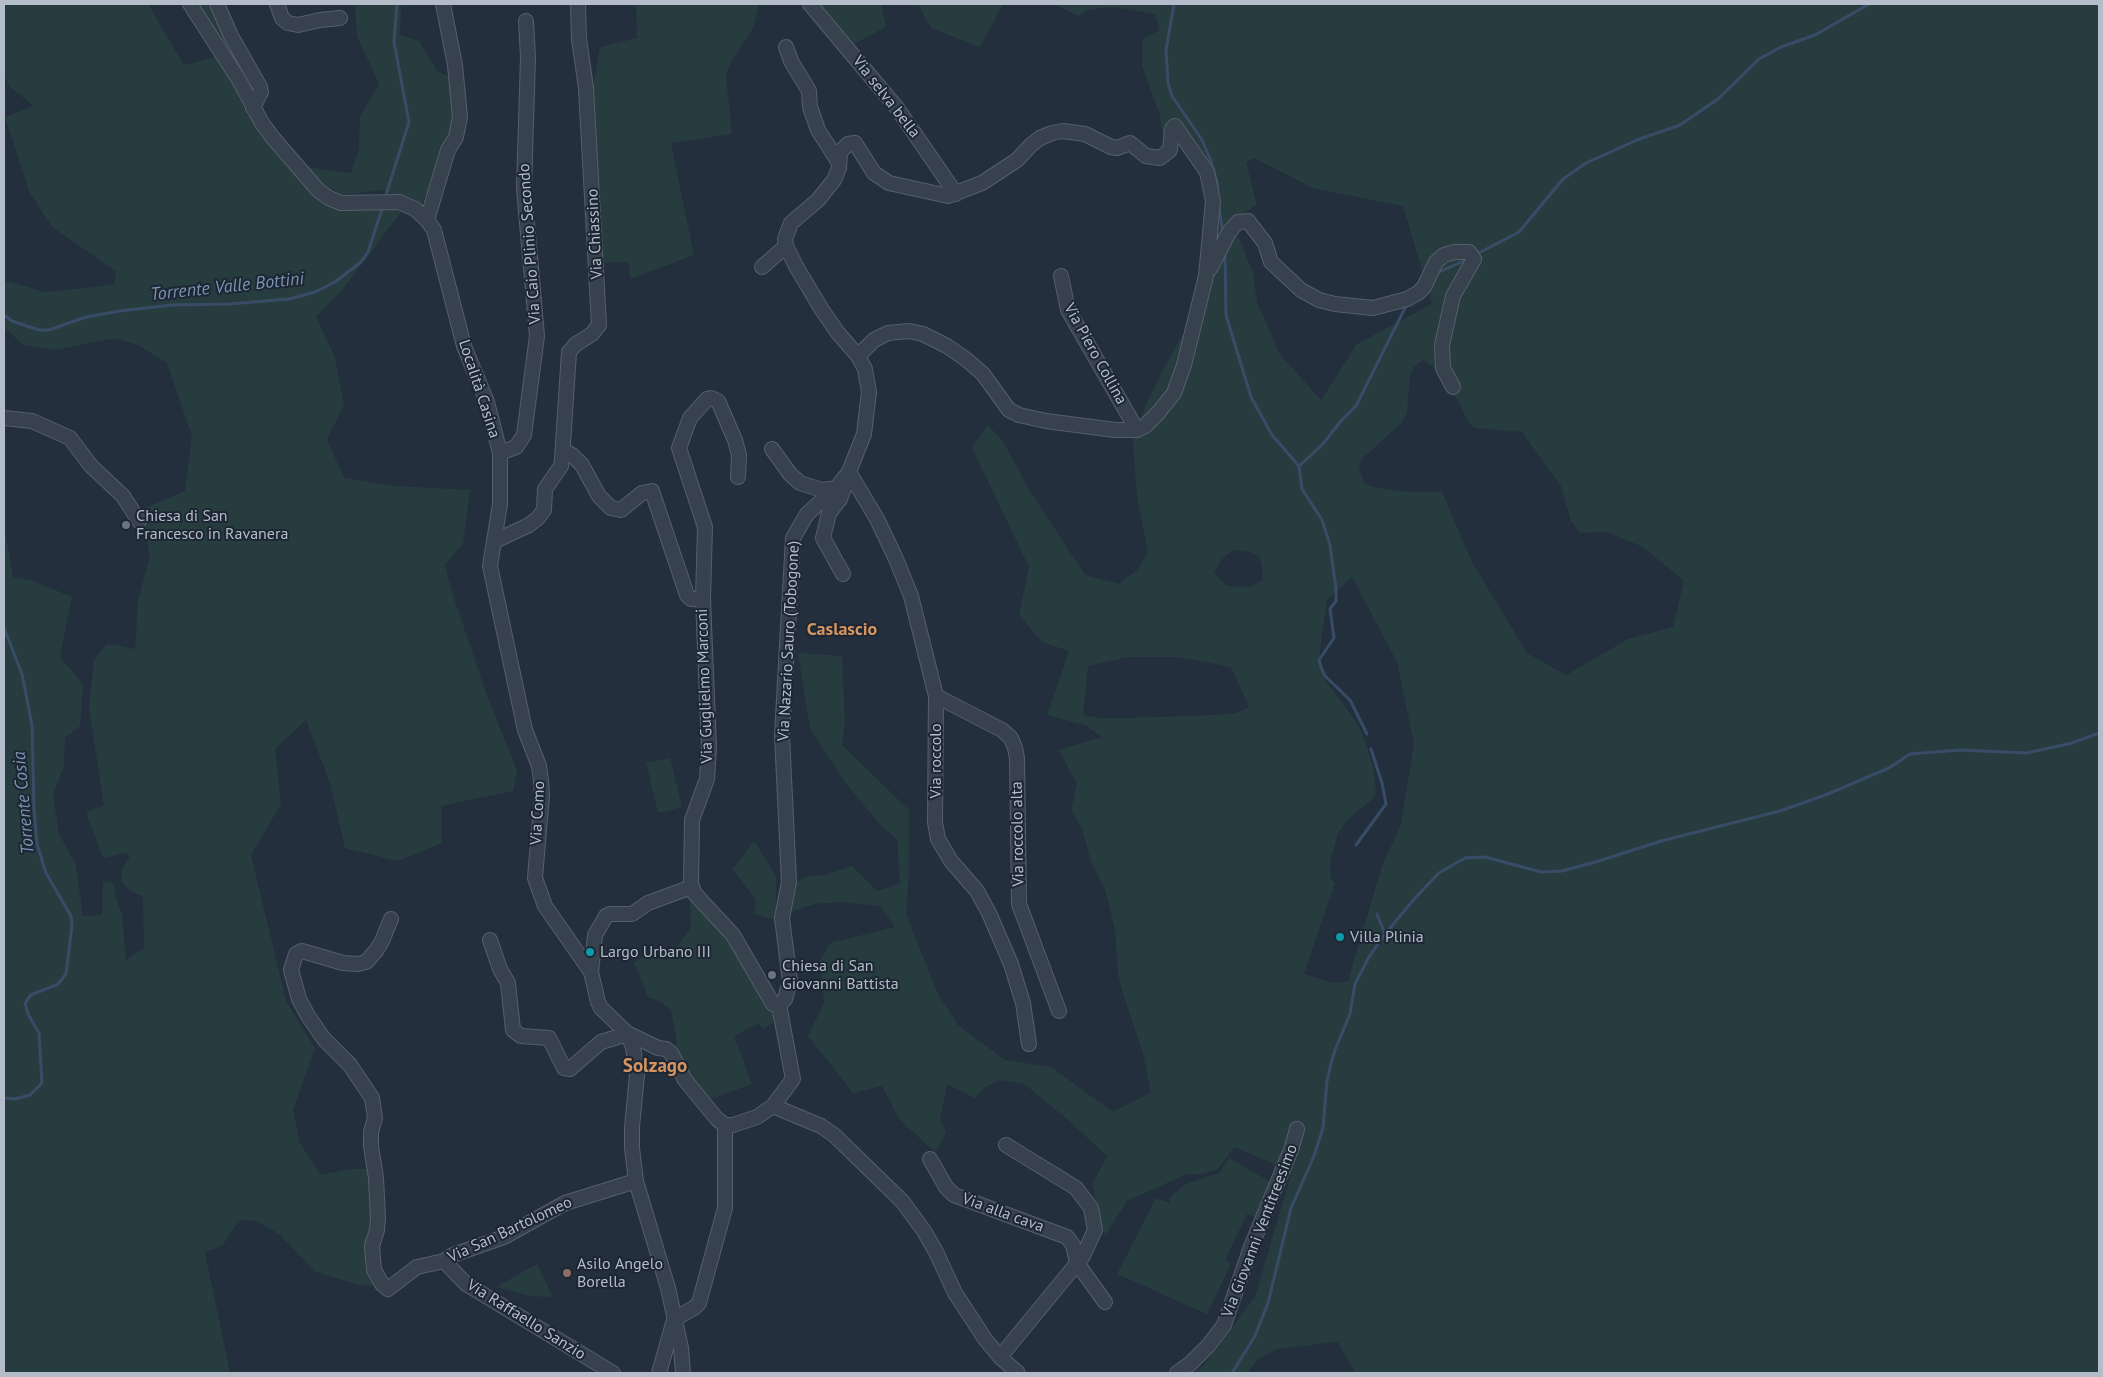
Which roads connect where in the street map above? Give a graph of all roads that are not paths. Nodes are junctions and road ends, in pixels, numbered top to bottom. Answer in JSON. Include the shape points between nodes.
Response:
{"nodes":[{"id":1,"x":190,"y":4,"type":"edge"},
{"id":2,"x":217,"y":4,"type":"edge"},
{"id":3,"x":277,"y":4,"type":"edge"},
{"id":4,"x":443,"y":4,"type":"edge"},
{"id":5,"x":578,"y":4,"type":"edge"},
{"id":6,"x":810,"y":4,"type":"edge"},
{"id":7,"x":340,"y":18,"type":"dead end"},
{"id":8,"x":526,"y":21,"type":"dead end"},
{"id":9,"x":786,"y":47,"type":"dead end"},
{"id":10,"x":253,"y":108,"type":"junction"},
{"id":11,"x":840,"y":163,"type":"junction"},
{"id":12,"x":956,"y":194,"type":"junction"},
{"id":13,"x":427,"y":220,"type":"junction"},
{"id":14,"x":786,"y":246,"type":"junction"},
{"id":15,"x":762,"y":266,"type":"dead end"},
{"id":16,"x":1061,"y":276,"type":"dead end"},
{"id":17,"x":1206,"y":276,"type":"junction"},
{"id":18,"x":858,"y":356,"type":"junction"},
{"id":19,"x":1453,"y":387,"type":"dead end"},
{"id":20,"x":4,"y":418,"type":"edge"},
{"id":21,"x":1137,"y":430,"type":"junction"},
{"id":22,"x":772,"y":449,"type":"dead end"},
{"id":23,"x":563,"y":450,"type":"junction"},
{"id":24,"x":500,"y":453,"type":"junction"},
{"id":25,"x":849,"y":472,"type":"junction"},
{"id":26,"x":738,"y":477,"type":"dead end"},
{"id":27,"x":837,"y":488,"type":"junction"},
{"id":28,"x":139,"y":521,"type":"dead end"},
{"id":29,"x":495,"y":541,"type":"junction"},
{"id":30,"x":843,"y":574,"type":"dead end"},
{"id":31,"x":702,"y":599,"type":"junction"},
{"id":32,"x":936,"y":696,"type":"junction"},
{"id":33,"x":693,"y":890,"type":"junction"},
{"id":34,"x":391,"y":919,"type":"dead end"},
{"id":35,"x":490,"y":940,"type":"dead end"},
{"id":36,"x":591,"y":972,"type":"junction"},
{"id":37,"x":779,"y":1004,"type":"junction"},
{"id":38,"x":1059,"y":1011,"type":"dead end"},
{"id":39,"x":626,"y":1032,"type":"junction"},
{"id":40,"x":1029,"y":1044,"type":"dead end"},
{"id":41,"x":773,"y":1106,"type":"junction"},
{"id":42,"x":725,"y":1124,"type":"junction"},
{"id":43,"x":1297,"y":1129,"type":"dead end"},
{"id":44,"x":1006,"y":1145,"type":"dead end"},
{"id":45,"x":930,"y":1159,"type":"dead end"},
{"id":46,"x":636,"y":1181,"type":"junction"},
{"id":47,"x":444,"y":1261,"type":"junction"},
{"id":48,"x":1077,"y":1263,"type":"junction"},
{"id":49,"x":1105,"y":1302,"type":"dead end"},
{"id":50,"x":674,"y":1319,"type":"junction"},
{"id":51,"x":1000,"y":1357,"type":"junction"},
{"id":52,"x":613,"y":1373,"type":"edge"},
{"id":53,"x":659,"y":1373,"type":"edge"},
{"id":54,"x":683,"y":1373,"type":"edge"},
{"id":55,"x":1018,"y":1373,"type":"edge"},
{"id":56,"x":1177,"y":1373,"type":"edge"}],
"edges":[{"from":1,"to":10,"type":"street","via":[[239,80]]},
{"from":2,"to":10,"type":"street","via":[[260,86],[261,92]]},
{"from":3,"to":7,"type":"street","via":[[282,18],[288,23],[298,25]]},
{"from":4,"to":13,"type":"street","via":[[455,65],[460,117],[456,138],[448,150]]},
{"from":5,"to":23,"type":"street","name":"Via Chiassino","via":[[599,325],[569,352]]},
{"from":6,"to":12,"type":"street","name":"Via selva bella","via":[[898,108]]},
{"from":8,"to":24,"type":"street","name":"Via Caio Plinio Secondo","via":[[524,189],[536,336],[524,435],[516,447]]},
{"from":9,"to":11,"type":"street","via":[[811,96],[810,107],[818,130]]},
{"from":10,"to":13,"type":"street","name":"Località Casina","via":[[273,138],[318,190],[329,198],[341,203],[399,202],[415,209]]},
{"from":11,"to":12,"type":"street","via":[[840,152],[852,142],[874,173],[889,183],[948,196]]},
{"from":11,"to":14,"type":"street","via":[[824,194],[791,223]]},
{"from":12,"to":17,"type":"street","via":[[982,183],[1018,160],[1040,138],[1052,133],[1085,134],[1117,148],[1130,143],[1146,156],[1160,158],[1170,150],[1175,126],[1207,172],[1210,183],[1213,201]]},
{"from":13,"to":24,"type":"street","name":"Località Casina","via":[[434,230],[464,346],[487,402]]},
{"from":14,"to":15,"type":"street"},
{"from":14,"to":18,"type":"street","name":"Via Nazario Sauro (Tobogone)","via":[[822,310]]},
{"from":16,"to":21,"type":"street","name":"Via Piero Collina","via":[[1068,310]]},
{"from":17,"to":19,"type":"street","via":[[1229,232],[1238,222],[1244,221],[1251,223],[1271,262],[1283,275],[1301,290],[1335,304],[1373,308],[1407,299],[1424,287],[1440,258],[1455,252],[1470,252],[1474,259],[1453,296],[1442,345],[1444,368]]},
{"from":17,"to":21,"type":"street","via":[[1174,393],[1145,426]]},
{"from":18,"to":21,"type":"street","via":[[874,340],[888,333],[909,331],[923,334],[968,360],[1010,410],[1019,415],[1105,429]]},
{"from":18,"to":25,"type":"street","name":"Via Nazario Sauro (Tobogone)","via":[[866,369],[868,408],[864,434]]},
{"from":20,"to":28,"type":"street","via":[[32,421],[70,438],[122,496]]},
{"from":22,"to":27,"type":"street","via":[[800,483],[822,490]]},
{"from":23,"to":29,"type":"street","via":[[561,466],[545,489],[544,510],[529,525]]},
{"from":23,"to":31,"type":"street","name":"Via Guglielmo Marconi","via":[[582,465],[599,496],[611,508],[621,510],[638,495],[652,492],[687,595]]},
{"from":24,"to":29,"type":"street","name":"Località Casina","via":[[500,504]]},
{"from":25,"to":27,"type":"street","name":"Via Nazario Sauro (Tobogone)"},
{"from":25,"to":30,"type":"street","via":[[845,490],[828,513],[823,538]]},
{"from":25,"to":32,"type":"street","name":"Via roccolo","via":[[877,519],[911,596]]},
{"from":26,"to":31,"type":"street","name":"Via Guglielmo Marconi","via":[[739,455],[735,440],[718,401],[707,399],[690,418],[679,448],[705,527]]},
{"from":27,"to":37,"type":"street","name":"Via Nazario Sauro (Tobogone)","via":[[807,514],[793,538],[782,735],[788,882],[782,918],[790,981],[785,1000]]},
{"from":29,"to":36,"type":"street","name":"Via Como","via":[[490,566],[493,585],[525,730],[539,766],[541,781],[535,878],[546,906]]},
{"from":31,"to":33,"type":"street","name":"Via Guglielmo Marconi","via":[[709,746],[707,779],[692,820]]},
{"from":32,"to":38,"type":"street","name":"Via roccolo alta","via":[[1002,730],[1011,738],[1015,748],[1019,904]]},
{"from":32,"to":40,"type":"street","name":"Via roccolo","via":[[935,822],[938,839],[989,913],[1011,964],[1023,1003]]},
{"from":33,"to":36,"type":"street","via":[[686,889],[653,900],[632,914],[606,916],[595,935]]},
{"from":33,"to":37,"type":"street","via":[[733,935],[770,1000]]},
{"from":34,"to":47,"type":"street","name":"Via San Bartolomeo","via":[[382,941],[366,962],[343,963],[302,951],[296,954],[291,970],[299,999],[308,1016],[350,1065],[372,1098],[375,1118],[371,1146],[378,1208],[372,1246],[377,1278],[388,1289],[417,1268]]},
{"from":35,"to":39,"type":"street","via":[[508,983],[513,1030],[521,1036],[549,1038],[564,1068],[570,1069],[601,1042]]},
{"from":36,"to":39,"type":"street","name":"Via Como","via":[[601,1008]]},
{"from":37,"to":41,"type":"street","via":[[793,1079]]},
{"from":39,"to":42,"type":"street","via":[[671,1053],[685,1080],[717,1119]]},
{"from":39,"to":46,"type":"street","via":[[633,1048],[637,1075],[632,1127]]},
{"from":41,"to":42,"type":"street","via":[[757,1117],[733,1125]]},
{"from":41,"to":51,"type":"street","via":[[828,1131],[902,1201],[924,1231],[955,1293],[984,1339]]},
{"from":42,"to":50,"type":"street","via":[[726,1208],[699,1303]]},
{"from":43,"to":56,"type":"street","name":"Via Giovanni Ventitreesimo","via":[[1224,1325],[1203,1352]]},
{"from":44,"to":48,"type":"street","via":[[1076,1188],[1090,1208],[1095,1230]]},
{"from":45,"to":48,"type":"street","name":"Via alla cava","via":[[950,1192],[1064,1235],[1071,1242]]},
{"from":46,"to":47,"type":"street","name":"Via San Bartolomeo","via":[[565,1203],[504,1237]]},
{"from":46,"to":50,"type":"street"},
{"from":47,"to":52,"type":"street","name":"Via Raffaello Sanzio","via":[[466,1284]]},
{"from":48,"to":49,"type":"street","name":"Via alla cava"},
{"from":48,"to":51,"type":"street"},
{"from":50,"to":53,"type":"street"},
{"from":50,"to":54,"type":"street","via":[[682,1348]]},
{"from":51,"to":55,"type":"street"}]}
